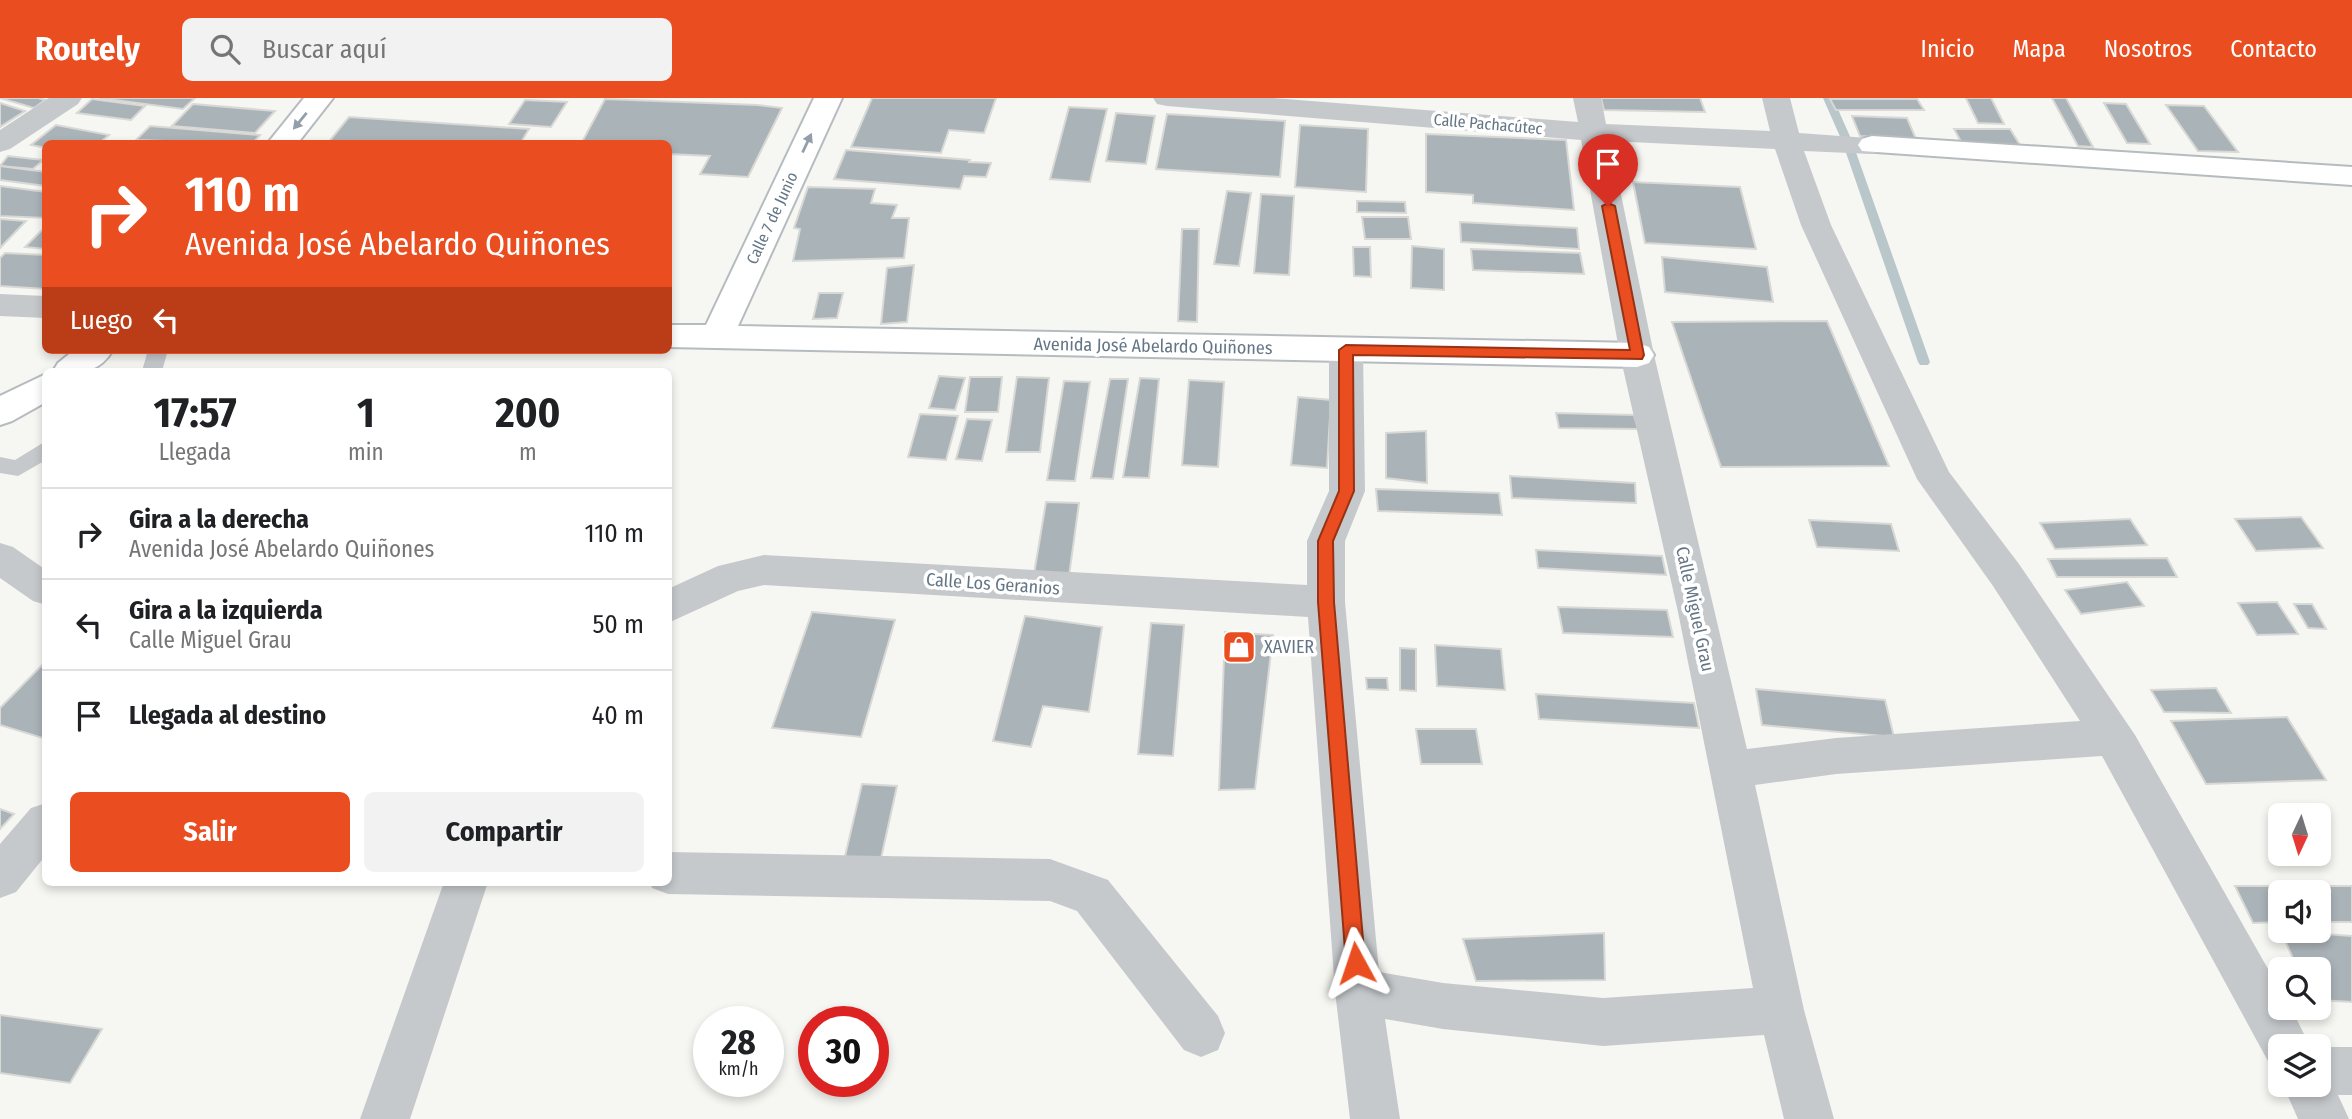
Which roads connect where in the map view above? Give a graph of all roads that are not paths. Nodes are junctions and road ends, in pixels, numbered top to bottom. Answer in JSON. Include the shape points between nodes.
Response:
{"nodes":[{"id":1,"x":68,"y":98,"type":"edge"},
{"id":2,"x":319,"y":98,"type":"edge"},
{"id":3,"x":828,"y":98,"type":"edge"},
{"id":4,"x":1167,"y":98,"type":"edge"},
{"id":5,"x":1776,"y":98,"type":"edge"},
{"id":6,"x":1591,"y":115,"type":"edge"},
{"id":7,"x":284,"y":140,"type":"edge"},
{"id":8,"x":0,"y":143,"type":"edge"},
{"id":9,"x":1799,"y":143,"type":"junction"},
{"id":10,"x":2352,"y":176,"type":"edge"},
{"id":11,"x":0,"y":305,"type":"edge"},
{"id":12,"x":42,"y":307,"type":"edge"},
{"id":13,"x":672,"y":336,"type":"edge"},
{"id":14,"x":716,"y":338,"type":"junction"},
{"id":15,"x":1346,"y":350,"type":"junction"},
{"id":16,"x":91,"y":354,"type":"edge"},
{"id":17,"x":1637,"y":355,"type":"junction"},
{"id":18,"x":74,"y":368,"type":"edge"},
{"id":19,"x":42,"y":388,"type":"edge"},
{"id":20,"x":0,"y":412,"type":"edge"},
{"id":21,"x":42,"y":452,"type":"edge"},
{"id":22,"x":0,"y":465,"type":"edge"},
{"id":23,"x":0,"y":558,"type":"edge"},
{"id":24,"x":42,"y":587,"type":"edge"},
{"id":25,"x":1326,"y":602,"type":"junction"},
{"id":26,"x":672,"y":605,"type":"edge"},
{"id":27,"x":2113,"y":737,"type":"junction"},
{"id":28,"x":1730,"y":770,"type":"junction"},
{"id":29,"x":42,"y":827,"type":"edge"},
{"id":30,"x":672,"y":873,"type":"edge"},
{"id":31,"x":0,"y":877,"type":"edge"},
{"id":32,"x":465,"y":886,"type":"edge"},
{"id":33,"x":1358,"y":991,"type":"junction"},
{"id":34,"x":1781,"y":1010,"type":"junction"},
{"id":35,"x":1201,"y":1033,"type":"dead end"},
{"id":36,"x":2279,"y":1034,"type":"edge"},
{"id":37,"x":2331,"y":1071,"type":"edge"},
{"id":38,"x":2352,"y":1071,"type":"edge"},
{"id":39,"x":2313,"y":1097,"type":"edge"},
{"id":40,"x":385,"y":1119,"type":"edge"},
{"id":41,"x":1375,"y":1119,"type":"edge"},
{"id":42,"x":1809,"y":1119,"type":"edge"},
{"id":43,"x":2325,"y":1119,"type":"edge"}],
"edges":[{"from":1,"to":8,"type":"street"},
{"from":2,"to":7,"type":"street","one_way":true},
{"from":14,"to":3,"type":"street","name":"Calle 7 de Junio","one_way":true},
{"from":4,"to":6,"type":"street","name":"Calle Pachacútec"},
{"from":5,"to":9,"type":"street"},
{"from":6,"to":9,"type":"street","name":"Calle Pachacútec"},
{"from":6,"to":17,"type":"street","name":"Calle Miguel Grau"},
{"from":9,"to":10,"type":"street","name":"Calle Pachacútec"},
{"from":9,"to":27,"type":"street","via":[[1816,225],[1935,480],[2007,575]]},
{"from":11,"to":12,"type":"street"},
{"from":13,"to":14,"type":"street","name":"Avenida José Abelardo Quiñones"},
{"from":14,"to":15,"type":"street","name":"Avenida José Abelardo Quiñones"},
{"from":15,"to":17,"type":"street","name":"Avenida José Abelardo Quiñones"},
{"from":15,"to":25,"type":"street","via":[[1347,491],[1326,541]]},
{"from":16,"to":18,"type":"street"},
{"from":17,"to":28,"type":"street","name":"Calle Miguel Grau"},
{"from":19,"to":20,"type":"street"},
{"from":21,"to":22,"type":"lane","via":[[18,468]]},
{"from":23,"to":24,"type":"street"},
{"from":25,"to":26,"type":"street","name":"Calle Los Geranios","via":[[764,570],[732,577]]},
{"from":25,"to":33,"type":"street"},
{"from":27,"to":28,"type":"street","via":[[1836,756]]},
{"from":27,"to":36,"type":"street"},
{"from":28,"to":34,"type":"street","name":"Calle Miguel Grau"},
{"from":29,"to":31,"type":"street"},
{"from":30,"to":35,"type":"street","via":[[1050,880],[1093,895]]},
{"from":32,"to":40,"type":"street"},
{"from":33,"to":34,"type":"street","via":[[1443,1006],[1603,1022]]},
{"from":33,"to":41,"type":"street"},
{"from":34,"to":42,"type":"street","name":"Calle Miguel Grau"},
{"from":37,"to":38,"type":"street"},
{"from":39,"to":43,"type":"street"}]}
